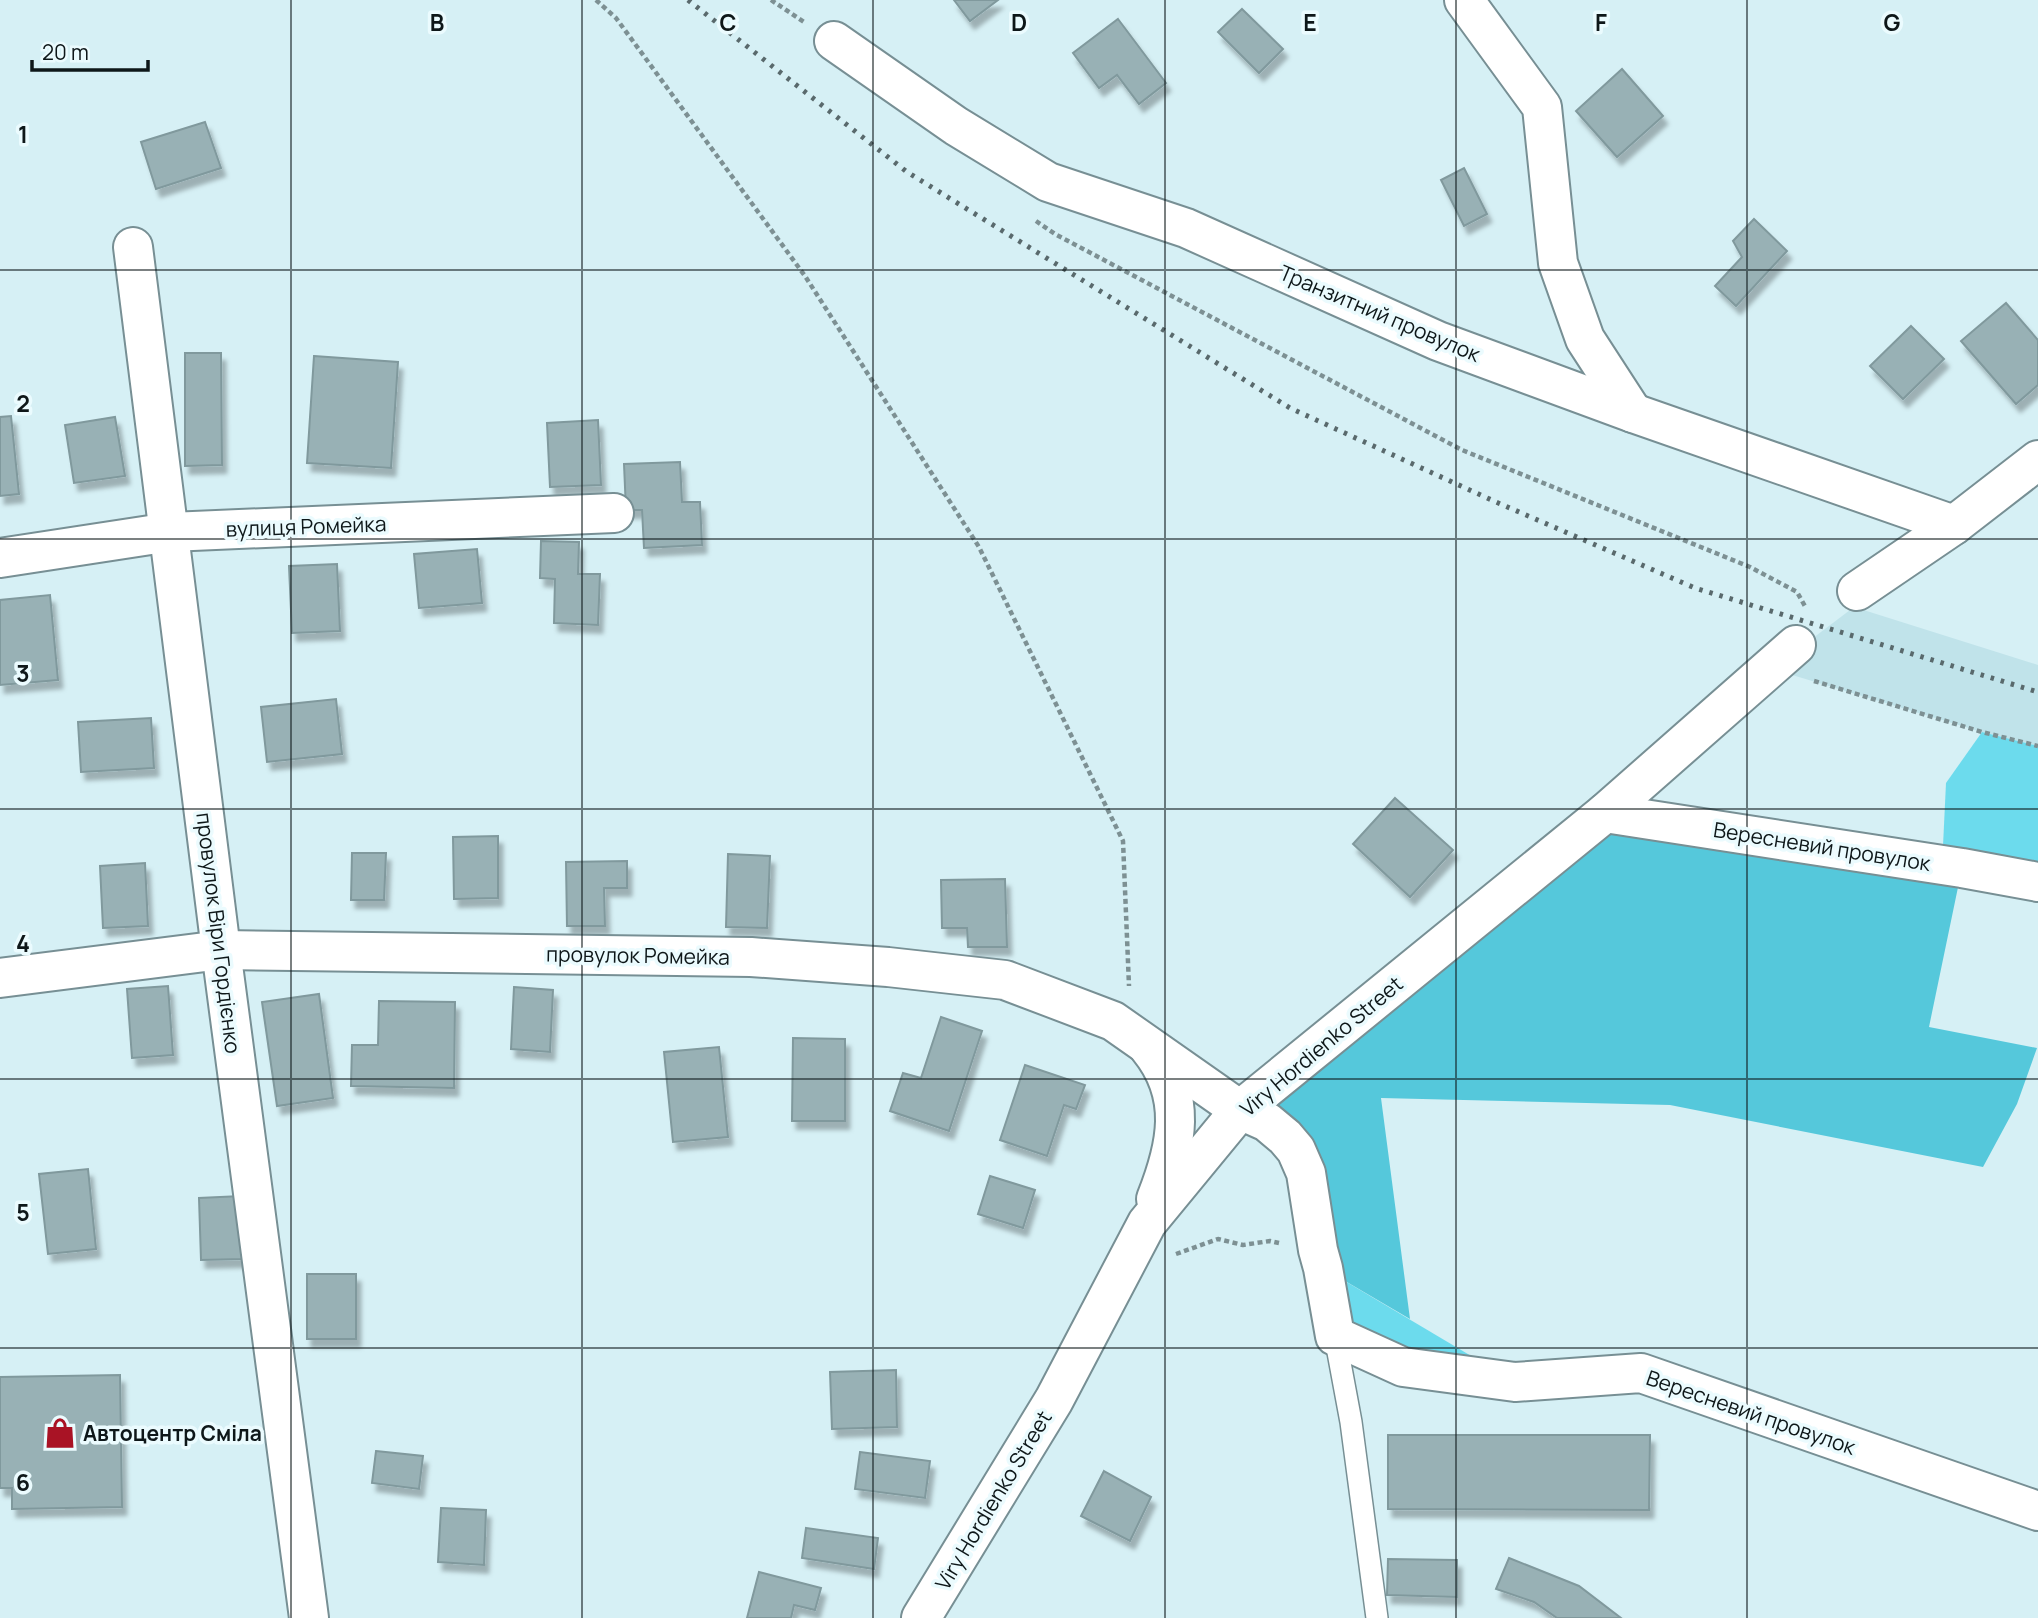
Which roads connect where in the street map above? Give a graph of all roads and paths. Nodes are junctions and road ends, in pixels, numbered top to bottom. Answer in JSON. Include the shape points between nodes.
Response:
{"nodes":[{"id":1,"x":596,"y":0,"type":"edge"},
{"id":2,"x":1464,"y":0,"type":"edge"},
{"id":3,"x":801,"y":20,"type":"dead end"},
{"id":4,"x":819,"y":37,"type":"joint"},
{"id":5,"x":1033,"y":219,"type":"dead end"},
{"id":6,"x":133,"y":247,"type":"dead end"},
{"id":7,"x":1633,"y":413,"type":"junction"},
{"id":8,"x":2038,"y":460,"type":"edge"},
{"id":9,"x":614,"y":513,"type":"dead end"},
{"id":10,"x":1954,"y":525,"type":"junction"},
{"id":11,"x":170,"y":532,"type":"junction"},
{"id":12,"x":0,"y":558,"type":"edge"},
{"id":13,"x":1857,"y":592,"type":"dead end"},
{"id":14,"x":1793,"y":643,"type":"junction"},
{"id":15,"x":2038,"y":746,"type":"edge"},
{"id":16,"x":1605,"y":813,"type":"junction"},
{"id":17,"x":2038,"y":882,"type":"edge"},
{"id":18,"x":221,"y":950,"type":"junction"},
{"id":19,"x":0,"y":978,"type":"edge"},
{"id":20,"x":1138,"y":1038,"type":"junction"},
{"id":21,"x":1241,"y":1110,"type":"junction"},
{"id":22,"x":1147,"y":1223,"type":"junction"},
{"id":23,"x":1318,"y":1250,"type":"junction"},
{"id":24,"x":1120,"y":1274,"type":"junction"},
{"id":25,"x":1335,"y":1335,"type":"junction"},
{"id":26,"x":2038,"y":1511,"type":"edge"},
{"id":27,"x":309,"y":1618,"type":"edge"},
{"id":28,"x":921,"y":1618,"type":"edge"},
{"id":29,"x":1377,"y":1618,"type":"edge"}],
"edges":[{"from":1,"to":20,"type":"path","via":[[616,18],[805,276],[979,547],[1123,841]]},
{"from":2,"to":7,"type":"street","via":[[1542,107],[1558,263],[1585,338]]},
{"from":3,"to":4,"type":"path"},
{"from":4,"to":7,"type":"street","name":"Транзитний провулок","via":[[1048,181],[1186,228],[1438,341]]},
{"from":5,"to":14,"type":"path","via":[[1462,450],[1750,567],[1797,592]]},
{"from":6,"to":11,"type":"street","name":"провулок Віри Гордієнко"},
{"from":7,"to":10,"type":"street","name":"Транзитний провулок"},
{"from":8,"to":10,"type":"street"},
{"from":9,"to":11,"type":"street","name":"вулиця Ромейка"},
{"from":10,"to":13,"type":"street"},
{"from":11,"to":12,"type":"street","name":"вулиця Ромейка"},
{"from":11,"to":18,"type":"street","name":"провулок Віри Гордієнко"},
{"from":14,"to":15,"type":"path","via":[[1982,732]]},
{"from":14,"to":16,"type":"street","name":"Viry Hordienko Street"},
{"from":16,"to":17,"type":"street","name":"Вересневий провулок"},
{"from":16,"to":21,"type":"street","name":"Viry Hordienko Street"},
{"from":18,"to":19,"type":"street","name":"провулок Ромейка"},
{"from":18,"to":20,"type":"street","name":"провулок Ромейка","via":[[751,957],[888,967],[1005,980],[1113,1021]]},
{"from":18,"to":27,"type":"street","name":"провулок Віри Гордієнко"},
{"from":20,"to":21,"type":"street","name":"провулок Ромейка"},
{"from":20,"to":22,"type":"street","via":[[1160,1061],[1176,1122],[1175,1144]]},
{"from":21,"to":22,"type":"street","name":"Viry Hordienko Street"},
{"from":21,"to":23,"type":"street","name":"провулок Ромейка","via":[[1267,1122],[1296,1150],[1306,1173]]},
{"from":22,"to":24,"type":"street","name":"Viry Hordienko Street"},
{"from":23,"to":24,"type":"path","via":[[1270,1241],[1243,1245],[1218,1239]]},
{"from":23,"to":25,"type":"street","name":"провулок Ромейка"},
{"from":24,"to":28,"type":"street","name":"Viry Hordienko Street","via":[[1054,1400]]},
{"from":25,"to":26,"type":"street","name":"Вересневий провулок","via":[[1403,1367],[1515,1382],[1641,1373]]},
{"from":25,"to":29,"type":"lane"}]}
